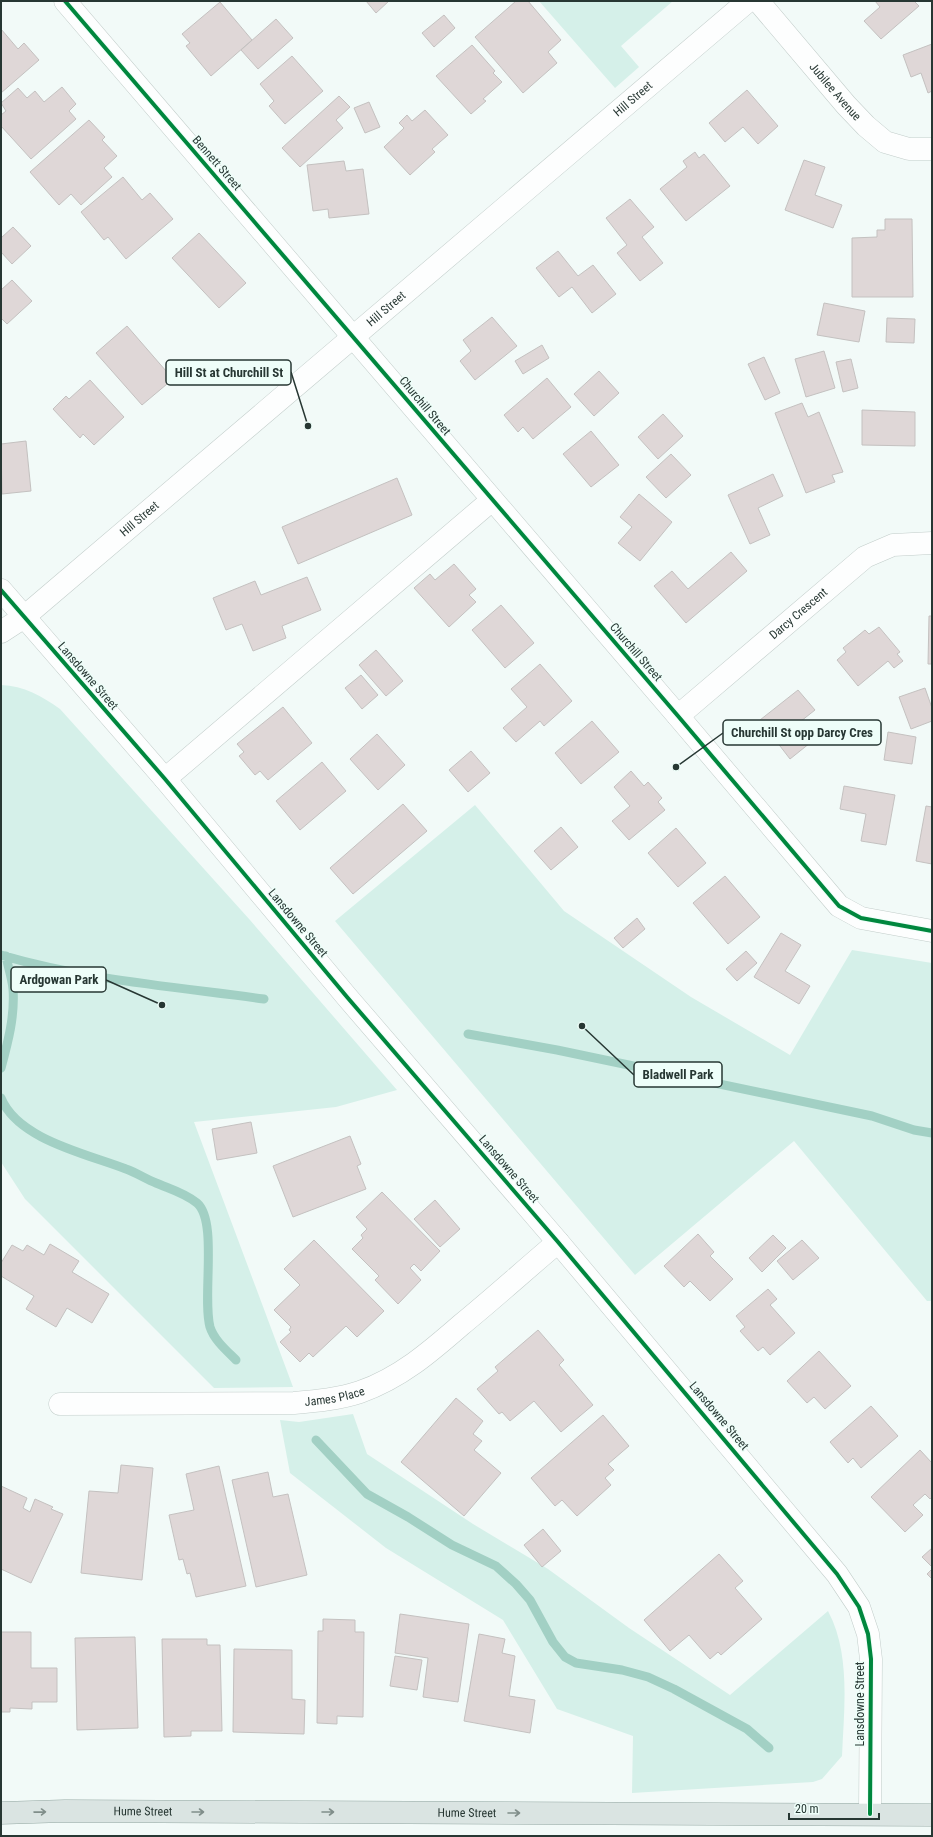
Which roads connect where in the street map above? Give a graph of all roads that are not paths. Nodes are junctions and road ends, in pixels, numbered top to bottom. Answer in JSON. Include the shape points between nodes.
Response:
{"nodes":[{"id":1,"x":748,"y":1,"type":"edge"},
{"id":2,"x":758,"y":1,"type":"edge"},
{"id":3,"x":68,"y":2,"type":"edge"},
{"id":4,"x":932,"y":149,"type":"edge"},
{"id":5,"x":354,"y":338,"type":"junction"},
{"id":6,"x":492,"y":500,"type":"junction"},
{"id":7,"x":932,"y":543,"type":"edge"},
{"id":8,"x":1,"y":590,"type":"edge"},
{"id":9,"x":24,"y":617,"type":"junction"},
{"id":10,"x":1,"y":632,"type":"edge"},
{"id":11,"x":678,"y":716,"type":"junction"},
{"id":12,"x":165,"y":779,"type":"junction"},
{"id":13,"x":932,"y":931,"type":"edge"},
{"id":14,"x":558,"y":1242,"type":"junction"},
{"id":15,"x":60,"y":1404,"type":"dead end"},
{"id":16,"x":1,"y":1813,"type":"edge"},
{"id":17,"x":870,"y":1814,"type":"junction"},
{"id":18,"x":932,"y":1815,"type":"edge"}],
"edges":[{"from":1,"to":5,"type":"street","name":"Hill Street"},
{"from":2,"to":4,"type":"street","name":"Jubilee Avenue","via":[[866,126],[885,142],[909,149]]},
{"from":3,"to":5,"type":"street","name":"Bennett Street"},
{"from":5,"to":6,"type":"street","name":"Churchill Street"},
{"from":5,"to":9,"type":"street","name":"Hill Street"},
{"from":6,"to":11,"type":"street","name":"Churchill Street"},
{"from":6,"to":12,"type":"street"},
{"from":7,"to":11,"type":"street","name":"Darcy Crescent","via":[[893,545],[865,558]]},
{"from":8,"to":9,"type":"street","name":"Lansdowne Street"},
{"from":9,"to":10,"type":"street","name":"Hill Street"},
{"from":9,"to":12,"type":"street","name":"Lansdowne Street"},
{"from":11,"to":13,"type":"street","name":"Churchill Street","via":[[839,906],[861,918]]},
{"from":12,"to":14,"type":"street","name":"Lansdowne Street","via":[[347,998]]},
{"from":14,"to":15,"type":"street","name":"James Place","via":[[409,1368],[360,1392],[327,1400],[294,1403]]},
{"from":14,"to":17,"type":"street","name":"Lansdowne Street","via":[[803,1532],[859,1606],[868,1634],[871,1659]]},
{"from":16,"to":17,"type":"main road","name":"Hume Street","one_way":true,"via":[[65,1811]]},
{"from":17,"to":18,"type":"main road","name":"Hume Street"}]}
